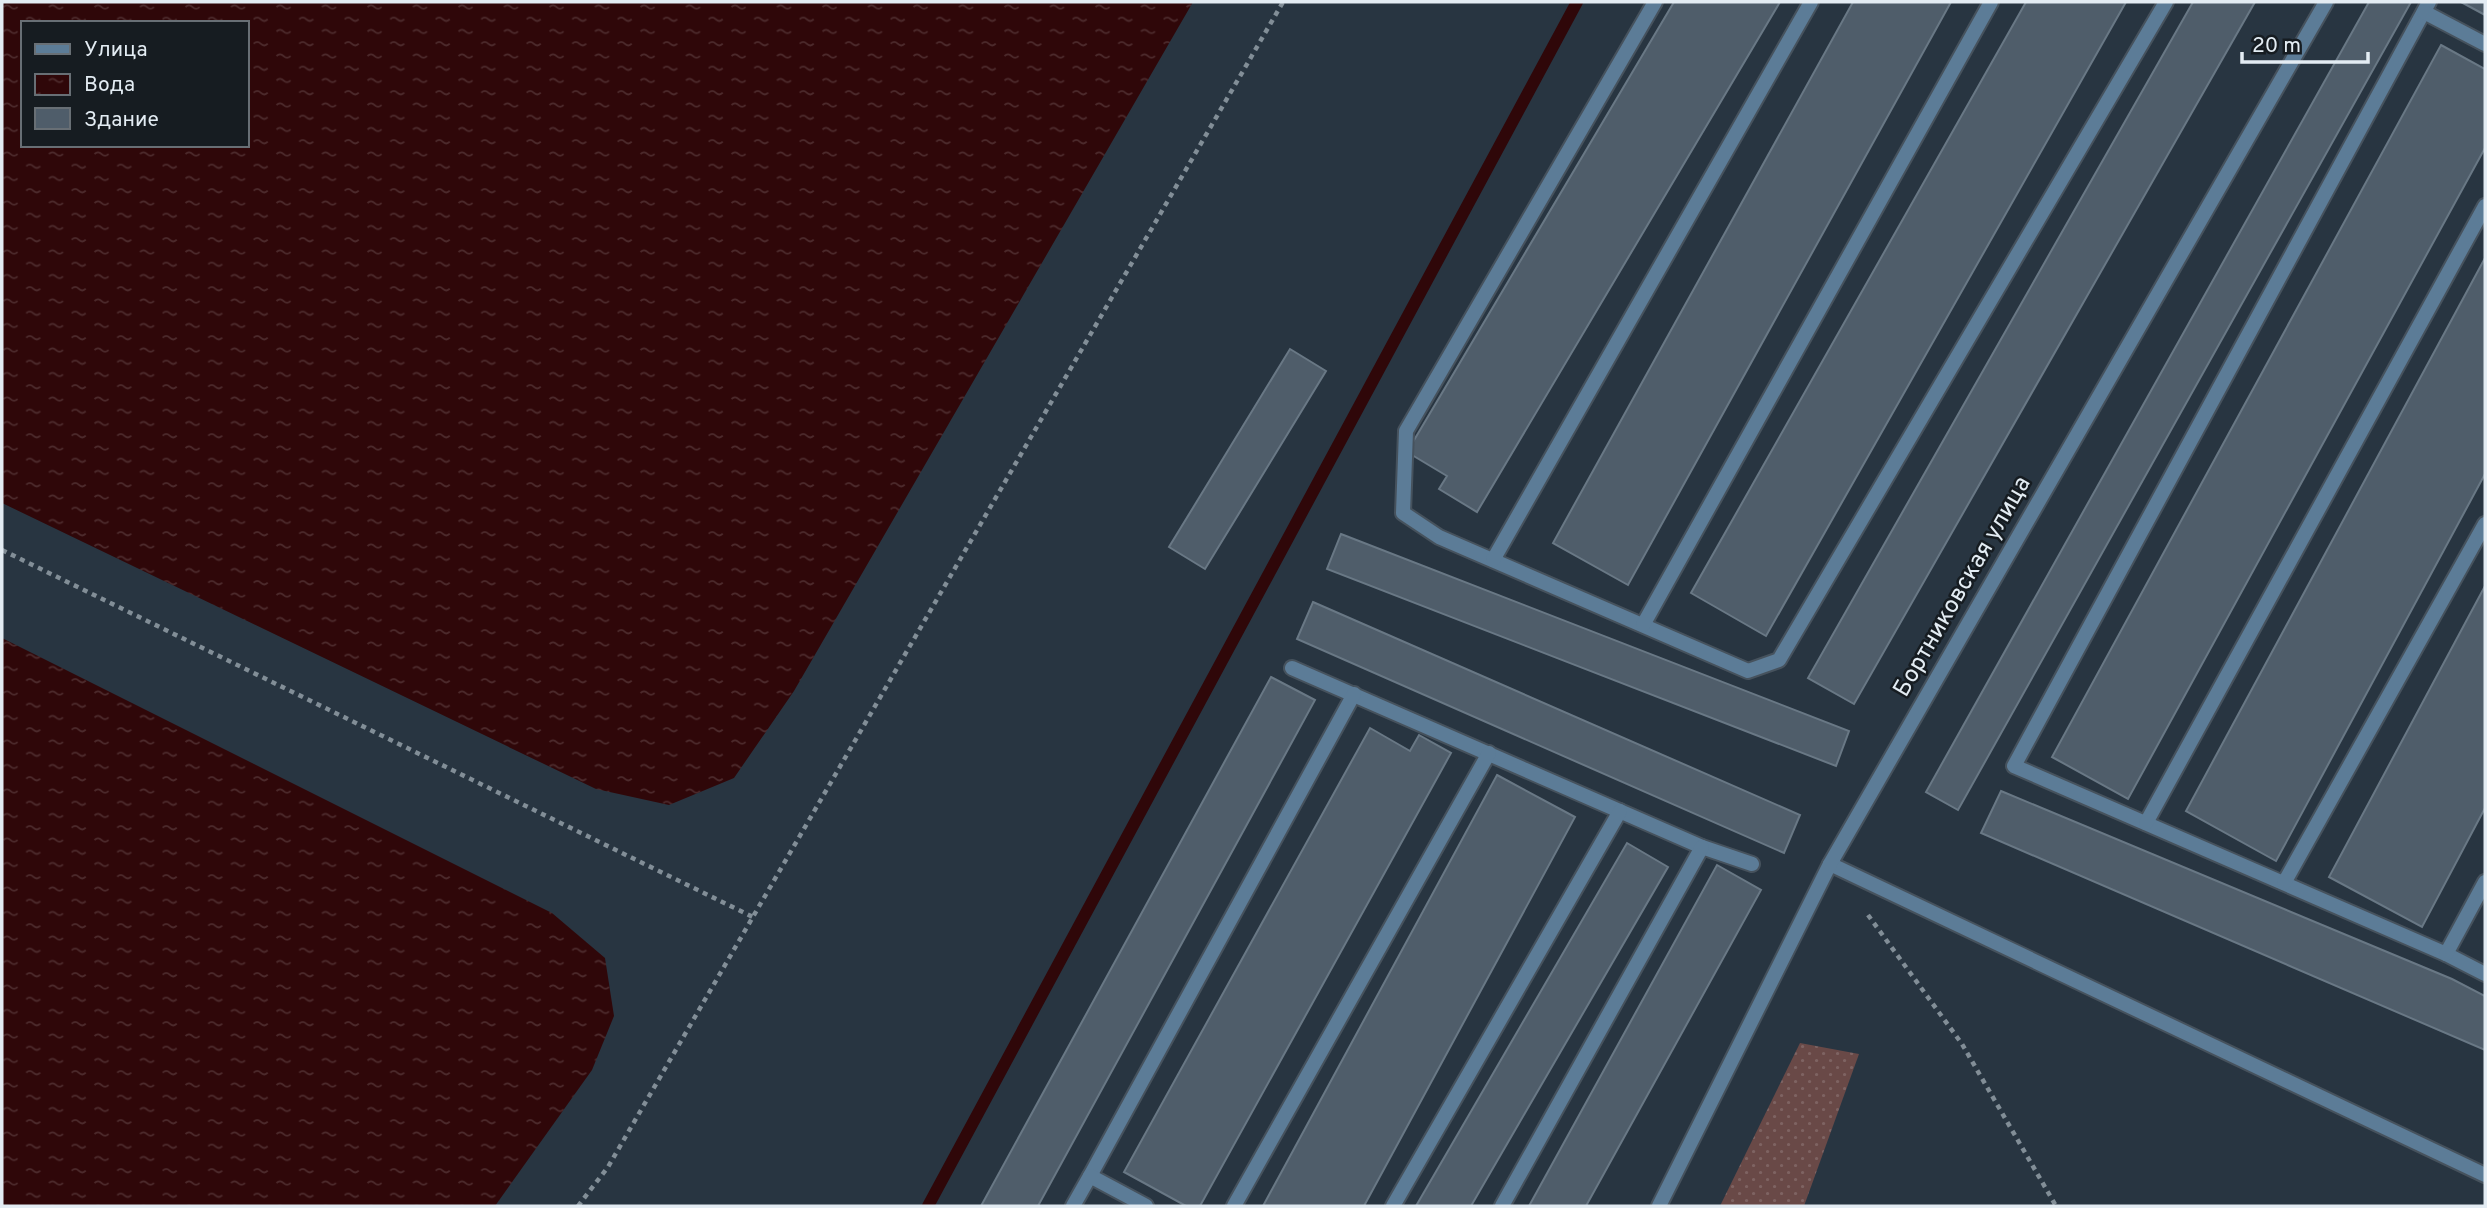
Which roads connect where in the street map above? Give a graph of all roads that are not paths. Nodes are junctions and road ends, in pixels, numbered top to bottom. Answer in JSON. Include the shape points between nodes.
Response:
{"nodes":[{"id":1,"x":1655,"y":2,"type":"edge"},
{"id":2,"x":1811,"y":2,"type":"edge"},
{"id":3,"x":1991,"y":2,"type":"edge"},
{"id":4,"x":2166,"y":2,"type":"edge"},
{"id":5,"x":2326,"y":2,"type":"edge"},
{"id":6,"x":2426,"y":7,"type":"edge"},
{"id":7,"x":2485,"y":44,"type":"edge"},
{"id":8,"x":2485,"y":206,"type":"edge"},
{"id":9,"x":2485,"y":524,"type":"edge"},
{"id":10,"x":1493,"y":561,"type":"junction"},
{"id":11,"x":1643,"y":625,"type":"junction"},
{"id":12,"x":1292,"y":668,"type":"dead end"},
{"id":13,"x":1354,"y":694,"type":"junction"},
{"id":14,"x":1489,"y":754,"type":"junction"},
{"id":15,"x":1620,"y":811,"type":"junction"},
{"id":16,"x":2146,"y":822,"type":"junction"},
{"id":17,"x":1702,"y":846,"type":"junction"},
{"id":18,"x":1752,"y":864,"type":"dead end"},
{"id":19,"x":1830,"y":864,"type":"junction"},
{"id":20,"x":2485,"y":882,"type":"edge"},
{"id":21,"x":2284,"y":883,"type":"junction"},
{"id":22,"x":2446,"y":954,"type":"junction"},
{"id":23,"x":2485,"y":974,"type":"edge"},
{"id":24,"x":2485,"y":1175,"type":"edge"},
{"id":25,"x":1090,"y":1176,"type":"junction"},
{"id":26,"x":1073,"y":1206,"type":"edge"},
{"id":27,"x":1146,"y":1206,"type":"edge"},
{"id":28,"x":1234,"y":1206,"type":"edge"},
{"id":29,"x":1393,"y":1206,"type":"edge"},
{"id":30,"x":1502,"y":1206,"type":"edge"},
{"id":31,"x":1659,"y":1206,"type":"edge"}],
"edges":[{"from":1,"to":10,"type":"street","via":[[1406,431],[1403,513],[1439,537]]},
{"from":2,"to":10,"type":"street"},
{"from":3,"to":11,"type":"street"},
{"from":4,"to":11,"type":"street","via":[[1779,660],[1748,671]]},
{"from":5,"to":19,"type":"street","name":"Бортниковская улица"},
{"from":6,"to":7,"type":"street"},
{"from":6,"to":16,"type":"street","via":[[2014,766]]},
{"from":8,"to":16,"type":"street"},
{"from":9,"to":21,"type":"street"},
{"from":10,"to":11,"type":"street"},
{"from":12,"to":13,"type":"street"},
{"from":13,"to":14,"type":"street"},
{"from":13,"to":25,"type":"street"},
{"from":14,"to":15,"type":"street"},
{"from":14,"to":28,"type":"street"},
{"from":15,"to":17,"type":"street"},
{"from":15,"to":29,"type":"street"},
{"from":16,"to":21,"type":"street"},
{"from":17,"to":18,"type":"street"},
{"from":17,"to":30,"type":"street"},
{"from":19,"to":24,"type":"street"},
{"from":19,"to":31,"type":"street","name":"Бортниковская улица"},
{"from":20,"to":22,"type":"street"},
{"from":21,"to":22,"type":"street"},
{"from":22,"to":23,"type":"street"},
{"from":25,"to":26,"type":"street"},
{"from":25,"to":27,"type":"street"}]}
